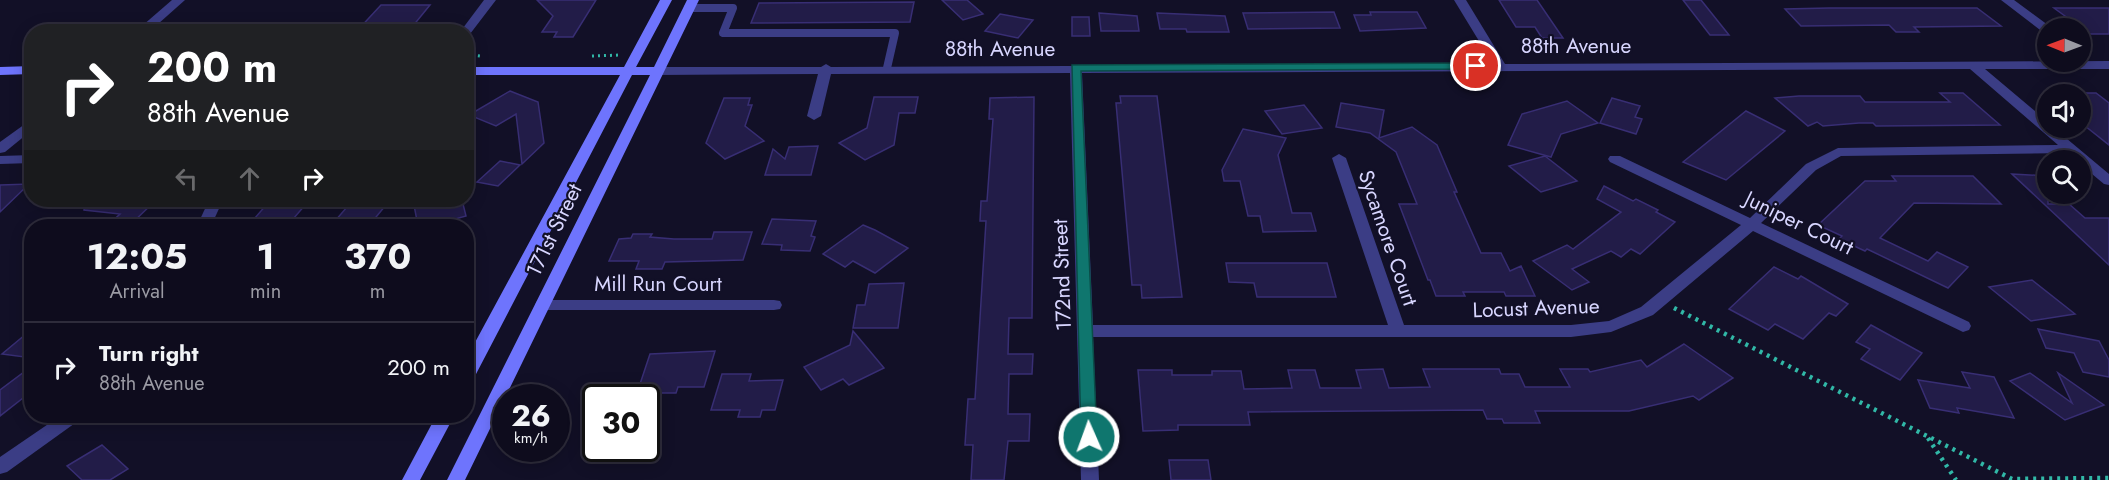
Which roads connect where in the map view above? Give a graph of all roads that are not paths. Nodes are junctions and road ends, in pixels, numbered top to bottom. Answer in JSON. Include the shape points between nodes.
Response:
{"nodes":[{"id":1,"x":179,"y":0,"type":"edge"},
{"id":2,"x":490,"y":0,"type":"edge"},
{"id":3,"x":666,"y":0,"type":"edge"},
{"id":4,"x":1460,"y":0,"type":"edge"},
{"id":5,"x":2007,"y":0,"type":"edge"},
{"id":6,"x":691,"y":4,"type":"edge"},
{"id":7,"x":2037,"y":23,"type":"edge"},
{"id":8,"x":150,"y":24,"type":"edge"},
{"id":9,"x":472,"y":24,"type":"edge"},
{"id":10,"x":1971,"y":64,"type":"junction"},
{"id":11,"x":2093,"y":65,"type":"joint"},
{"id":12,"x":2109,"y":65,"type":"edge"},
{"id":13,"x":1500,"y":66,"type":"junction"},
{"id":14,"x":826,"y":68,"type":"junction"},
{"id":15,"x":887,"y":68,"type":"junction"},
{"id":16,"x":1076,"y":68,"type":"junction"},
{"id":17,"x":24,"y":70,"type":"edge"},
{"id":18,"x":0,"y":71,"type":"edge"},
{"id":19,"x":474,"y":71,"type":"edge"},
{"id":20,"x":628,"y":71,"type":"junction"},
{"id":21,"x":657,"y":71,"type":"junction"},
{"id":22,"x":814,"y":116,"type":"dead end"},
{"id":23,"x":24,"y":130,"type":"edge"},
{"id":24,"x":0,"y":149,"type":"edge"},
{"id":25,"x":2070,"y":149,"type":"junction"},
{"id":26,"x":1339,"y":158,"type":"dead end"},
{"id":27,"x":24,"y":159,"type":"edge"},
{"id":28,"x":1615,"y":159,"type":"dead end"},
{"id":29,"x":0,"y":160,"type":"edge"},
{"id":30,"x":2109,"y":181,"type":"edge"},
{"id":31,"x":1752,"y":224,"type":"junction"},
{"id":32,"x":543,"y":305,"type":"junction"},
{"id":33,"x":774,"y":305,"type":"dead end"},
{"id":34,"x":1963,"y":326,"type":"dead end"},
{"id":35,"x":1085,"y":331,"type":"junction"},
{"id":36,"x":1398,"y":331,"type":"junction"},
{"id":37,"x":474,"y":360,"type":"edge"},
{"id":38,"x":62,"y":423,"type":"edge"},
{"id":39,"x":441,"y":423,"type":"edge"},
{"id":40,"x":0,"y":467,"type":"edge"},
{"id":41,"x":411,"y":480,"type":"edge"},
{"id":42,"x":456,"y":480,"type":"edge"},
{"id":43,"x":1090,"y":480,"type":"edge"}],
"edges":[{"from":1,"to":8,"type":"street"},
{"from":2,"to":9,"type":"street"},
{"from":3,"to":20,"type":"street","name":"171st Street"},
{"from":4,"to":13,"type":"street"},
{"from":5,"to":7,"type":"street"},
{"from":6,"to":15,"type":"lane","via":[[733,8],[723,33],[895,33]]},
{"from":6,"to":21,"type":"street","name":"171st Street"},
{"from":10,"to":11,"type":"street","name":"88th Avenue"},
{"from":10,"to":13,"type":"street","name":"88th Avenue"},
{"from":10,"to":25,"type":"street"},
{"from":11,"to":12,"type":"street","name":"88th Avenue"},
{"from":13,"to":16,"type":"street","name":"88th Avenue"},
{"from":14,"to":15,"type":"street","name":"88th Avenue"},
{"from":14,"to":21,"type":"street","name":"88th Avenue"},
{"from":14,"to":22,"type":"street"},
{"from":15,"to":16,"type":"street","name":"88th Avenue"},
{"from":16,"to":35,"type":"street","name":"172nd Street"},
{"from":17,"to":18,"type":"street"},
{"from":19,"to":20,"type":"street","name":"88th Avenue"},
{"from":20,"to":21,"type":"street","name":"88th Avenue"},
{"from":20,"to":37,"type":"street","name":"171st Street"},
{"from":21,"to":32,"type":"street","name":"171st Street"},
{"from":23,"to":24,"type":"street"},
{"from":25,"to":30,"type":"street"},
{"from":25,"to":31,"type":"street","name":"Locust Avenue","via":[[1838,152],[1811,167]]},
{"from":26,"to":36,"type":"street","name":"Sycamore Court"},
{"from":27,"to":29,"type":"street"},
{"from":28,"to":31,"type":"street","name":"Juniper Court"},
{"from":31,"to":34,"type":"street","name":"Juniper Court"},
{"from":31,"to":36,"type":"street","name":"Locust Avenue","via":[[1647,311],[1611,326],[1571,331]]},
{"from":32,"to":33,"type":"street","name":"Mill Run Court"},
{"from":32,"to":42,"type":"street","name":"171st Street"},
{"from":35,"to":36,"type":"street","name":"Locust Avenue"},
{"from":35,"to":43,"type":"street","name":"172nd Street"},
{"from":38,"to":40,"type":"street"},
{"from":39,"to":41,"type":"street"}]}
